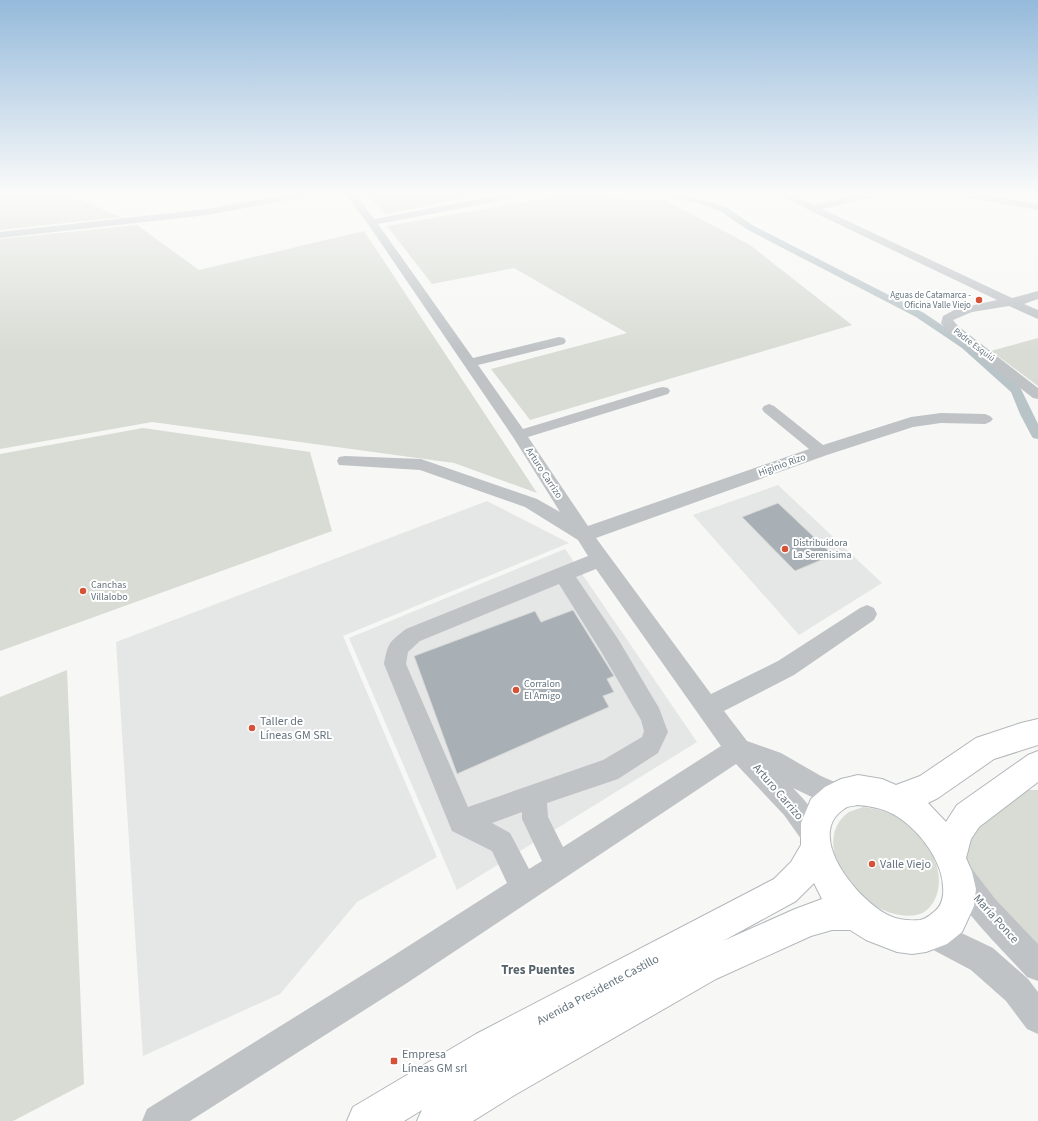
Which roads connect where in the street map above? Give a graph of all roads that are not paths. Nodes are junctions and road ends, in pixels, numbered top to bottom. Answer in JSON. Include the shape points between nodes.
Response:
{"nodes":[{"id":1,"x":389,"y":247,"type":"edge"},
{"id":2,"x":894,"y":247,"type":"edge"},
{"id":3,"x":1038,"y":296,"type":"edge"},
{"id":4,"x":1008,"y":302,"type":"junction"},
{"id":5,"x":1038,"y":315,"type":"edge"},
{"id":6,"x":559,"y":341,"type":"dead end"},
{"id":7,"x":468,"y":363,"type":"junction"},
{"id":8,"x":662,"y":391,"type":"dead end"},
{"id":9,"x":1038,"y":394,"type":"edge"},
{"id":10,"x":769,"y":409,"type":"dead end"},
{"id":11,"x":985,"y":419,"type":"dead end"},
{"id":12,"x":519,"y":435,"type":"junction"},
{"id":13,"x":821,"y":451,"type":"junction"},
{"id":14,"x":345,"y":461,"type":"dead end"},
{"id":15,"x":584,"y":535,"type":"junction"},
{"id":16,"x":600,"y":559,"type":"junction"},
{"id":17,"x":563,"y":574,"type":"junction"},
{"id":18,"x":867,"y":614,"type":"dead end"},
{"id":19,"x":707,"y":708,"type":"junction"},
{"id":20,"x":1038,"y":732,"type":"edge"},
{"id":21,"x":738,"y":749,"type":"junction"},
{"id":22,"x":1038,"y":765,"type":"edge"},
{"id":23,"x":534,"y":795,"type":"junction"},
{"id":24,"x":837,"y":796,"type":"junction"},
{"id":25,"x":897,"y":799,"type":"junction"},
{"id":26,"x":461,"y":822,"type":"junction"},
{"id":27,"x":816,"y":843,"type":"junction"},
{"id":28,"x":954,"y":864,"type":"junction"},
{"id":29,"x":558,"y":866,"type":"junction"},
{"id":30,"x":524,"y":888,"type":"junction"},
{"id":31,"x":857,"y":913,"type":"junction"},
{"id":32,"x":932,"y":934,"type":"junction"},
{"id":33,"x":1038,"y":966,"type":"edge"},
{"id":34,"x":1038,"y":1018,"type":"edge"},
{"id":35,"x":159,"y":1121,"type":"edge"},
{"id":36,"x":367,"y":1121,"type":"edge"},
{"id":37,"x":437,"y":1121,"type":"edge"}],
"edges":[{"from":1,"to":7,"type":"street","name":"Arturo Carrizo"},
{"from":2,"to":4,"type":"street"},
{"from":3,"to":4,"type":"street"},
{"from":4,"to":5,"type":"street"},
{"from":4,"to":9,"type":"street","name":"Padre Esquiú","via":[[957,312],[950,315],[947,323]]},
{"from":6,"to":7,"type":"street"},
{"from":7,"to":12,"type":"street","name":"Arturo Carrizo"},
{"from":8,"to":12,"type":"street"},
{"from":10,"to":13,"type":"street"},
{"from":11,"to":13,"type":"street","name":"Higinio Rizo","via":[[941,418],[911,422]]},
{"from":12,"to":15,"type":"street","name":"Arturo Carrizo"},
{"from":13,"to":15,"type":"street","name":"Higinio Rizo"},
{"from":14,"to":15,"type":"street","via":[[421,464],[530,503]]},
{"from":15,"to":16,"type":"street","name":"Arturo Carrizo"},
{"from":16,"to":17,"type":"street"},
{"from":16,"to":19,"type":"street","name":"Arturo Carrizo"},
{"from":17,"to":23,"type":"street","via":[[610,646],[651,716],[656,732],[650,745],[609,770]]},
{"from":17,"to":26,"type":"street","via":[[413,635],[398,648],[395,664]]},
{"from":18,"to":19,"type":"street","via":[[786,668]]},
{"from":19,"to":21,"type":"street","name":"Arturo Carrizo"},
{"from":20,"to":25,"type":"main road","via":[[986,748],[928,788]]},
{"from":21,"to":24,"type":"street","name":"Arturo Carrizo","via":[[772,762]]},
{"from":21,"to":27,"type":"street","name":"Arturo Carrizo","via":[[793,806]]},
{"from":21,"to":29,"type":"street"},
{"from":22,"to":28,"type":"main road","via":[[968,816],[957,833]]},
{"from":23,"to":26,"type":"street"},
{"from":23,"to":29,"type":"street","via":[[535,819]]},
{"from":24,"to":25,"type":"main road","via":[[858,790],[877,792]]},
{"from":24,"to":27,"type":"main road","via":[[823,809],[817,822]]},
{"from":25,"to":28,"type":"main road","via":[[934,829]]},
{"from":26,"to":30,"type":"street","via":[[501,842]]},
{"from":27,"to":31,"type":"main road","via":[[824,873],[838,894]]},
{"from":27,"to":36,"type":"main road","name":"Avenida Presidente Castillo","via":[[802,873],[785,890],[489,1047]]},
{"from":28,"to":32,"type":"main road","via":[[960,893],[955,912],[945,927]]},
{"from":28,"to":33,"type":"street","name":"María Ponce","via":[[986,910]]},
{"from":29,"to":30,"type":"street"},
{"from":30,"to":35,"type":"street"},
{"from":31,"to":32,"type":"main road","via":[[885,932],[908,938]]},
{"from":31,"to":37,"type":"main road","via":[[832,913],[807,921],[704,967],[499,1082]]},
{"from":32,"to":34,"type":"street","via":[[982,959],[1017,990]]}]}
